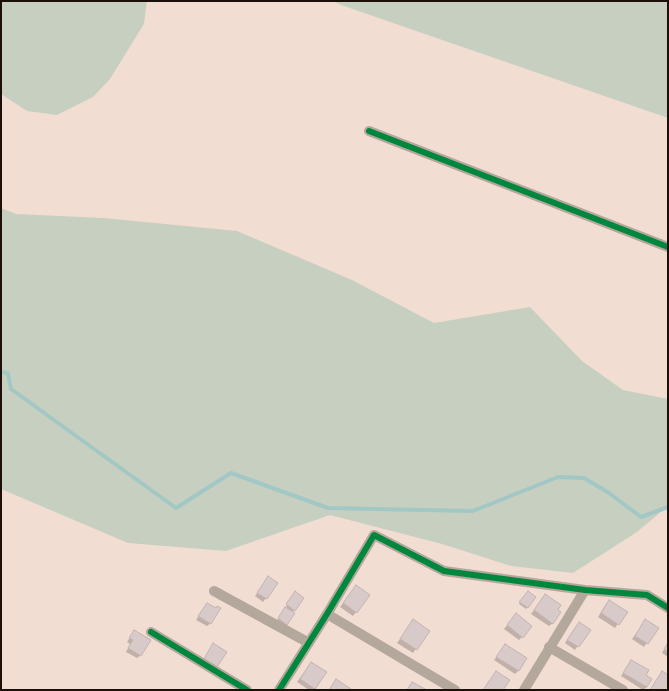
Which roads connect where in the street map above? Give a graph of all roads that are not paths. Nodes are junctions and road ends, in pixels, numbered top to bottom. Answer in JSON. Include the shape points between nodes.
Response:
{"nodes":[{"id":1,"x":369,"y":130,"type":"dead end"},
{"id":2,"x":668,"y":247,"type":"edge"},
{"id":3,"x":585,"y":590,"type":"junction"},
{"id":4,"x":214,"y":591,"type":"dead end"},
{"id":5,"x":668,"y":608,"type":"edge"},
{"id":6,"x":327,"y":614,"type":"junction"},
{"id":7,"x":151,"y":632,"type":"dead end"},
{"id":8,"x":309,"y":643,"type":"junction"},
{"id":9,"x":549,"y":647,"type":"junction"},
{"id":10,"x":247,"y":690,"type":"edge"},
{"id":11,"x":279,"y":690,"type":"edge"},
{"id":12,"x":454,"y":690,"type":"edge"},
{"id":13,"x":524,"y":690,"type":"edge"},
{"id":14,"x":623,"y":690,"type":"edge"}],
"edges":[{"from":1,"to":2,"type":"street"},
{"from":3,"to":5,"type":"street","via":[[647,595]]},
{"from":3,"to":6,"type":"street","via":[[444,571],[374,536]]},
{"from":3,"to":9,"type":"street"},
{"from":4,"to":8,"type":"street"},
{"from":6,"to":8,"type":"street"},
{"from":6,"to":12,"type":"street"},
{"from":7,"to":10,"type":"street"},
{"from":8,"to":11,"type":"street"},
{"from":9,"to":13,"type":"street"},
{"from":9,"to":14,"type":"street"}]}
